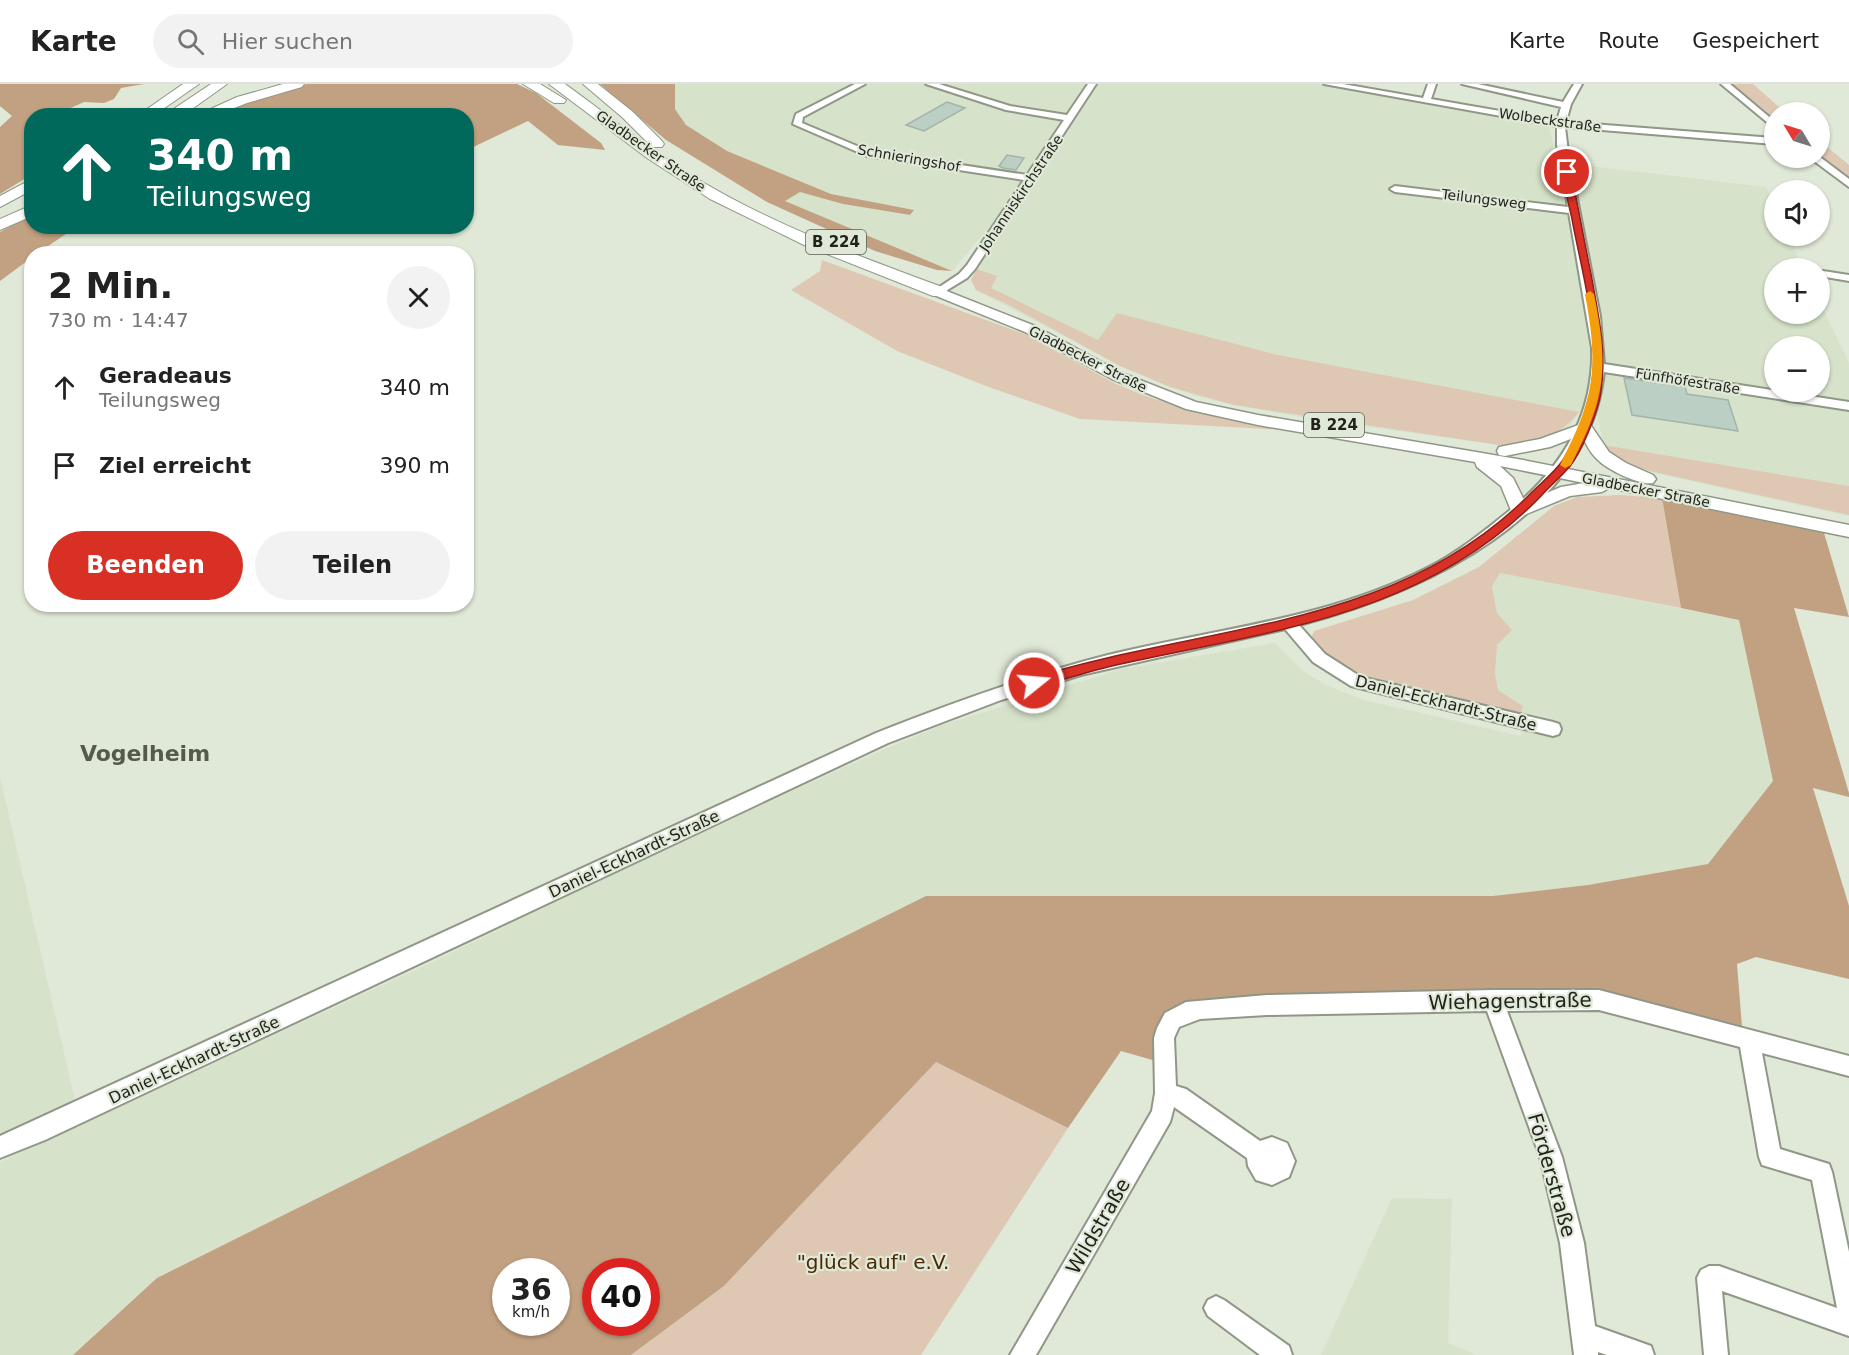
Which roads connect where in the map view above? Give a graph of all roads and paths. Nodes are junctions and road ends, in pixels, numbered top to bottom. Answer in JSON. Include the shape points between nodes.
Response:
{"nodes":[{"id":1,"x":192,"y":84,"type":"edge"},
{"id":2,"x":207,"y":84,"type":"edge"},
{"id":3,"x":220,"y":84,"type":"edge"},
{"id":4,"x":237,"y":84,"type":"edge"},
{"id":5,"x":297,"y":84,"type":"edge"},
{"id":6,"x":530,"y":84,"type":"edge"},
{"id":7,"x":536,"y":84,"type":"edge"},
{"id":8,"x":556,"y":84,"type":"edge"},
{"id":9,"x":573,"y":84,"type":"edge"},
{"id":10,"x":590,"y":84,"type":"edge"},
{"id":11,"x":861,"y":84,"type":"edge"},
{"id":12,"x":930,"y":84,"type":"edge"},
{"id":13,"x":1092,"y":84,"type":"edge"},
{"id":14,"x":1328,"y":84,"type":"edge"},
{"id":15,"x":1432,"y":84,"type":"edge"},
{"id":16,"x":1466,"y":84,"type":"edge"},
{"id":17,"x":1578,"y":84,"type":"edge"},
{"id":18,"x":1725,"y":84,"type":"edge"},
{"id":19,"x":147,"y":98,"type":"dead end"},
{"id":20,"x":559,"y":99,"type":"junction"},
{"id":21,"x":1426,"y":100,"type":"junction"},
{"id":22,"x":1566,"y":105,"type":"junction"},
{"id":23,"x":139,"y":108,"type":"edge"},
{"id":24,"x":155,"y":108,"type":"edge"},
{"id":25,"x":170,"y":108,"type":"edge"},
{"id":26,"x":185,"y":108,"type":"edge"},
{"id":27,"x":202,"y":108,"type":"edge"},
{"id":28,"x":222,"y":108,"type":"edge"},
{"id":29,"x":1764,"y":117,"type":"edge"},
{"id":30,"x":1070,"y":118,"type":"junction"},
{"id":31,"x":1561,"y":124,"type":"junction"},
{"id":32,"x":1764,"y":140,"type":"edge"},
{"id":33,"x":666,"y":153,"type":"junction"},
{"id":34,"x":1829,"y":168,"type":"edge"},
{"id":35,"x":685,"y":178,"type":"junction"},
{"id":36,"x":1030,"y":178,"type":"junction"},
{"id":37,"x":1849,"y":183,"type":"edge"},
{"id":38,"x":24,"y":188,"type":"edge"},
{"id":39,"x":1395,"y":189,"type":"dead end"},
{"id":40,"x":24,"y":196,"type":"edge"},
{"id":41,"x":0,"y":202,"type":"edge"},
{"id":42,"x":24,"y":206,"type":"edge"},
{"id":43,"x":0,"y":210,"type":"edge"},
{"id":44,"x":1574,"y":211,"type":"junction"},
{"id":45,"x":24,"y":214,"type":"edge"},
{"id":46,"x":0,"y":219,"type":"edge"},
{"id":47,"x":0,"y":225,"type":"edge"},
{"id":48,"x":1830,"y":275,"type":"edge"},
{"id":49,"x":1849,"y":278,"type":"edge"},
{"id":50,"x":944,"y":288,"type":"junction"},
{"id":51,"x":1598,"y":367,"type":"junction"},
{"id":52,"x":1849,"y":406,"type":"edge"},
{"id":53,"x":1584,"y":428,"type":"junction"},
{"id":54,"x":1505,"y":451,"type":"junction"},
{"id":55,"x":1472,"y":456,"type":"junction"},
{"id":56,"x":1563,"y":468,"type":"junction"},
{"id":57,"x":1647,"y":479,"type":"junction"},
{"id":58,"x":1620,"y":484,"type":"junction"},
{"id":59,"x":1519,"y":511,"type":"junction"},
{"id":60,"x":1849,"y":522,"type":"edge"},
{"id":61,"x":1849,"y":531,"type":"edge"},
{"id":62,"x":1290,"y":624,"type":"junction"},
{"id":63,"x":1553,"y":729,"type":"dead end"},
{"id":64,"x":1493,"y":1000,"type":"junction"},
{"id":65,"x":1234,"y":1007,"type":"joint"},
{"id":66,"x":1749,"y":1038,"type":"junction"},
{"id":67,"x":1849,"y":1066,"type":"edge"},
{"id":68,"x":1166,"y":1093,"type":"junction"},
{"id":69,"x":0,"y":1147,"type":"edge"},
{"id":70,"x":1259,"y":1153,"type":"dead end"},
{"id":71,"x":1216,"y":1308,"type":"dead end"},
{"id":72,"x":1849,"y":1309,"type":"edge"},
{"id":73,"x":1849,"y":1324,"type":"edge"},
{"id":74,"x":1585,"y":1345,"type":"edge"},
{"id":75,"x":1022,"y":1355,"type":"edge"},
{"id":76,"x":1280,"y":1355,"type":"edge"},
{"id":77,"x":1642,"y":1355,"type":"edge"},
{"id":78,"x":1716,"y":1355,"type":"edge"}],
"edges":[{"from":1,"to":24,"type":"highway"},
{"from":2,"to":25,"type":"highway"},
{"from":3,"to":26,"type":"highway"},
{"from":4,"to":27,"type":"highway"},
{"from":5,"to":28,"type":"highway"},
{"from":6,"to":20,"type":"highway"},
{"from":7,"to":20,"type":"highway"},
{"from":8,"to":35,"type":"highway","name":"Gladbecker Straße","number":"B 224"},
{"from":9,"to":33,"type":"highway","name":"Gladbecker Straße","number":"B 224"},
{"from":10,"to":33,"type":"highway"},
{"from":11,"to":36,"type":"street","name":"Schnieringshof","via":[[799,116],[797,124],[867,153]]},
{"from":12,"to":30,"type":"street","via":[[1009,108]]},
{"from":13,"to":30,"type":"street","name":"Johanniskirchstraße"},
{"from":14,"to":21,"type":"street","name":"Wolbeckstraße"},
{"from":15,"to":21,"type":"street"},
{"from":16,"to":22,"type":"street"},
{"from":17,"to":22,"type":"street"},
{"from":18,"to":29,"type":"street"},
{"from":19,"to":23,"type":"highway"},
{"from":20,"to":35,"type":"highway","via":[[619,142]]},
{"from":21,"to":31,"type":"street","name":"Wolbeckstraße"},
{"from":22,"to":31,"type":"street"},
{"from":30,"to":36,"type":"street","name":"Johanniskirchstraße"},
{"from":31,"to":32,"type":"street","name":"Wolbeckstraße"},
{"from":31,"to":44,"type":"street"},
{"from":33,"to":50,"type":"highway","name":"Gladbecker Straße","number":"B 224","via":[[786,220]]},
{"from":34,"to":37,"type":"street"},
{"from":35,"to":50,"type":"highway","name":"Gladbecker Straße","number":"B 224","via":[[805,239]]},
{"from":36,"to":50,"type":"street","name":"Johanniskirchstraße","via":[[971,267]]},
{"from":38,"to":41,"type":"highway"},
{"from":39,"to":44,"type":"street","name":"Teilungsweg"},
{"from":40,"to":43,"type":"highway"},
{"from":42,"to":46,"type":"highway"},
{"from":44,"to":51,"type":"street","via":[[1596,327]]},
{"from":45,"to":47,"type":"highway"},
{"from":48,"to":49,"type":"street"},
{"from":50,"to":54,"type":"main road","name":"Gladbecker Straße","number":"B 224","via":[[1016,313],[1134,377],[1188,397],[1305,422]]},
{"from":50,"to":55,"type":"main road","name":"Gladbecker Straße","number":"B 224","via":[[1117,376],[1192,405]]},
{"from":51,"to":52,"type":"street","name":"Fünfhöfestraße"},
{"from":51,"to":53,"type":"street","via":[[1596,393]]},
{"from":53,"to":54,"type":"main road","via":[[1544,443]]},
{"from":53,"to":56,"type":"street"},
{"from":53,"to":57,"type":"main road","via":[[1603,456]]},
{"from":54,"to":56,"type":"main road","name":"Gladbecker Straße","number":"B 224"},
{"from":55,"to":56,"type":"main road","name":"Gladbecker Straße","number":"B 224"},
{"from":55,"to":59,"type":"main road","via":[[1504,476],[1515,493]]},
{"from":56,"to":57,"type":"main road","name":"Gladbecker Straße","number":"B 224"},
{"from":56,"to":58,"type":"main road","name":"Gladbecker Straße","number":"B 224"},
{"from":56,"to":59,"type":"street","name":"Daniel-Eckhardt-Straße"},
{"from":57,"to":60,"type":"main road","name":"Gladbecker Straße","number":"B 224"},
{"from":58,"to":59,"type":"main road","via":[[1567,491]]},
{"from":58,"to":61,"type":"main road","name":"Gladbecker Straße","number":"B 224"},
{"from":59,"to":62,"type":"street","name":"Daniel-Eckhardt-Straße","via":[[1473,549],[1408,585]]},
{"from":62,"to":63,"type":"street","name":"Daniel-Eckhardt-Straße","via":[[1312,654],[1357,682]]},
{"from":62,"to":69,"type":"street","name":"Daniel-Eckhardt-Straße","via":[[1053,677],[911,726]]},
{"from":64,"to":65,"type":"street","name":"Wiehagenstraße"},
{"from":64,"to":66,"type":"street","name":"Wiehagenstraße","via":[[1599,1000]]},
{"from":64,"to":74,"type":"street","name":"Förderstraße","via":[[1551,1157],[1572,1243]]},
{"from":65,"to":68,"type":"street","name":"Wildstraße","via":[[1200,1009],[1172,1020],[1164,1038]]},
{"from":66,"to":67,"type":"street","name":"Wiehagenstraße"},
{"from":66,"to":72,"type":"street","via":[[1770,1157],[1821,1172]]},
{"from":68,"to":70,"type":"street","via":[[1179,1097]]},
{"from":68,"to":75,"type":"street","name":"Wildstraße","via":[[1152,1135]]},
{"from":71,"to":76,"type":"street"},
{"from":73,"to":78,"type":"street","via":[[1719,1278],[1709,1278]]},
{"from":74,"to":77,"type":"street"}]}
